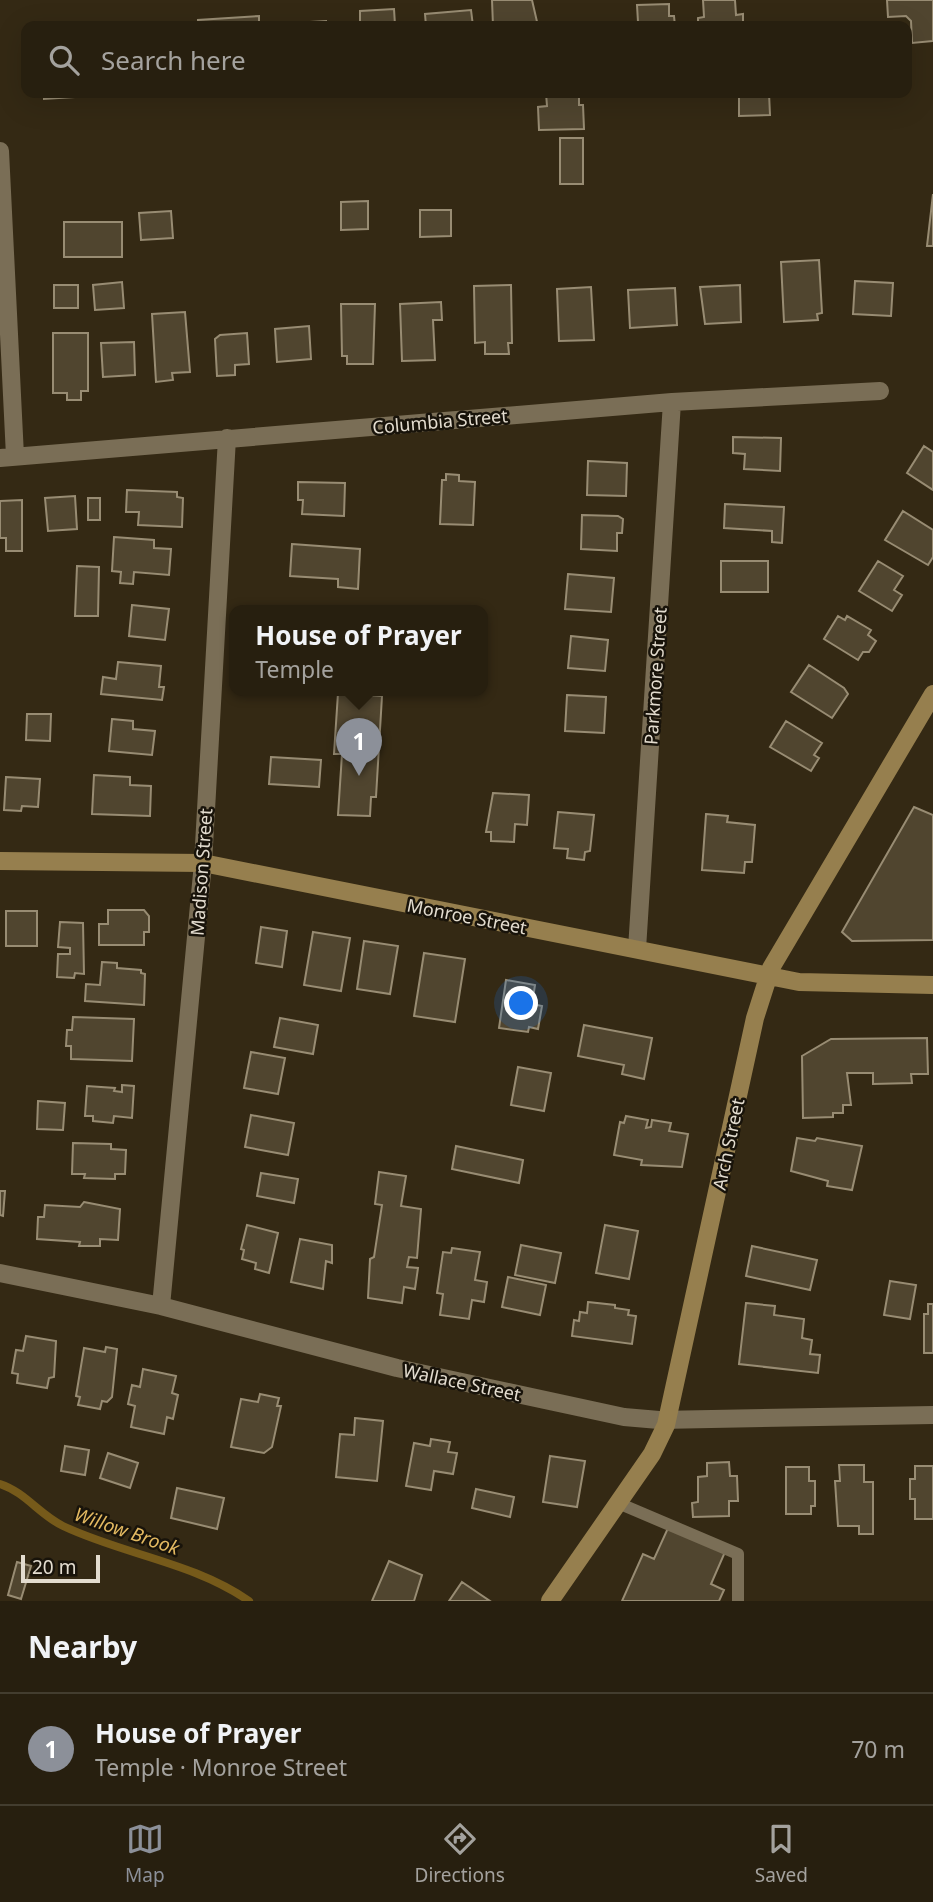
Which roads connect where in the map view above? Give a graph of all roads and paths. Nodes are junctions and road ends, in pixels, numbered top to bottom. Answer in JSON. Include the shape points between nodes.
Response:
{"nodes":[{"id":1,"x":0,"y":151,"type":"edge"},
{"id":2,"x":880,"y":391,"type":"dead end"},
{"id":3,"x":672,"y":402,"type":"junction"},
{"id":4,"x":227,"y":438,"type":"junction"},
{"id":5,"x":8,"y":457,"type":"edge"},
{"id":6,"x":933,"y":694,"type":"edge"},
{"id":7,"x":0,"y":861,"type":"edge"},
{"id":8,"x":203,"y":863,"type":"junction"},
{"id":9,"x":637,"y":950,"type":"junction"},
{"id":10,"x":768,"y":977,"type":"junction"},
{"id":11,"x":933,"y":985,"type":"edge"},
{"id":12,"x":0,"y":1273,"type":"edge"},
{"id":13,"x":161,"y":1306,"type":"junction"},
{"id":14,"x":933,"y":1415,"type":"edge"},
{"id":15,"x":668,"y":1419,"type":"junction"},
{"id":16,"x":618,"y":1503,"type":"junction"},
{"id":17,"x":550,"y":1601,"type":"edge"},
{"id":18,"x":738,"y":1601,"type":"edge"}],
"edges":[{"from":1,"to":5,"type":"street"},
{"from":2,"to":3,"type":"street","name":"Columbia Street"},
{"from":3,"to":4,"type":"street","name":"Columbia Street"},
{"from":3,"to":9,"type":"street","name":"Parkmore Street"},
{"from":4,"to":5,"type":"street","name":"Columbia Street"},
{"from":4,"to":8,"type":"street","name":"Madison Street"},
{"from":6,"to":10,"type":"main road","name":"Arch Street","via":[[784,942]]},
{"from":7,"to":8,"type":"main road","name":"Monroe Street"},
{"from":8,"to":9,"type":"main road","name":"Monroe Street"},
{"from":8,"to":13,"type":"street","name":"Madison Street"},
{"from":9,"to":10,"type":"main road","name":"Monroe Street"},
{"from":10,"to":11,"type":"main road","name":"Monroe Street","via":[[829,985]]},
{"from":10,"to":15,"type":"main road","name":"Arch Street","via":[[755,1018]]},
{"from":12,"to":13,"type":"street","name":"Wallace Street"},
{"from":13,"to":15,"type":"street","name":"Wallace Street","via":[[397,1368],[624,1416]]},
{"from":14,"to":15,"type":"street","name":"Wallace Street"},
{"from":15,"to":16,"type":"main road","name":"Arch Street","via":[[652,1454]]},
{"from":16,"to":17,"type":"main road","name":"Arch Street"},
{"from":16,"to":18,"type":"lane","via":[[738,1554]]}]}
